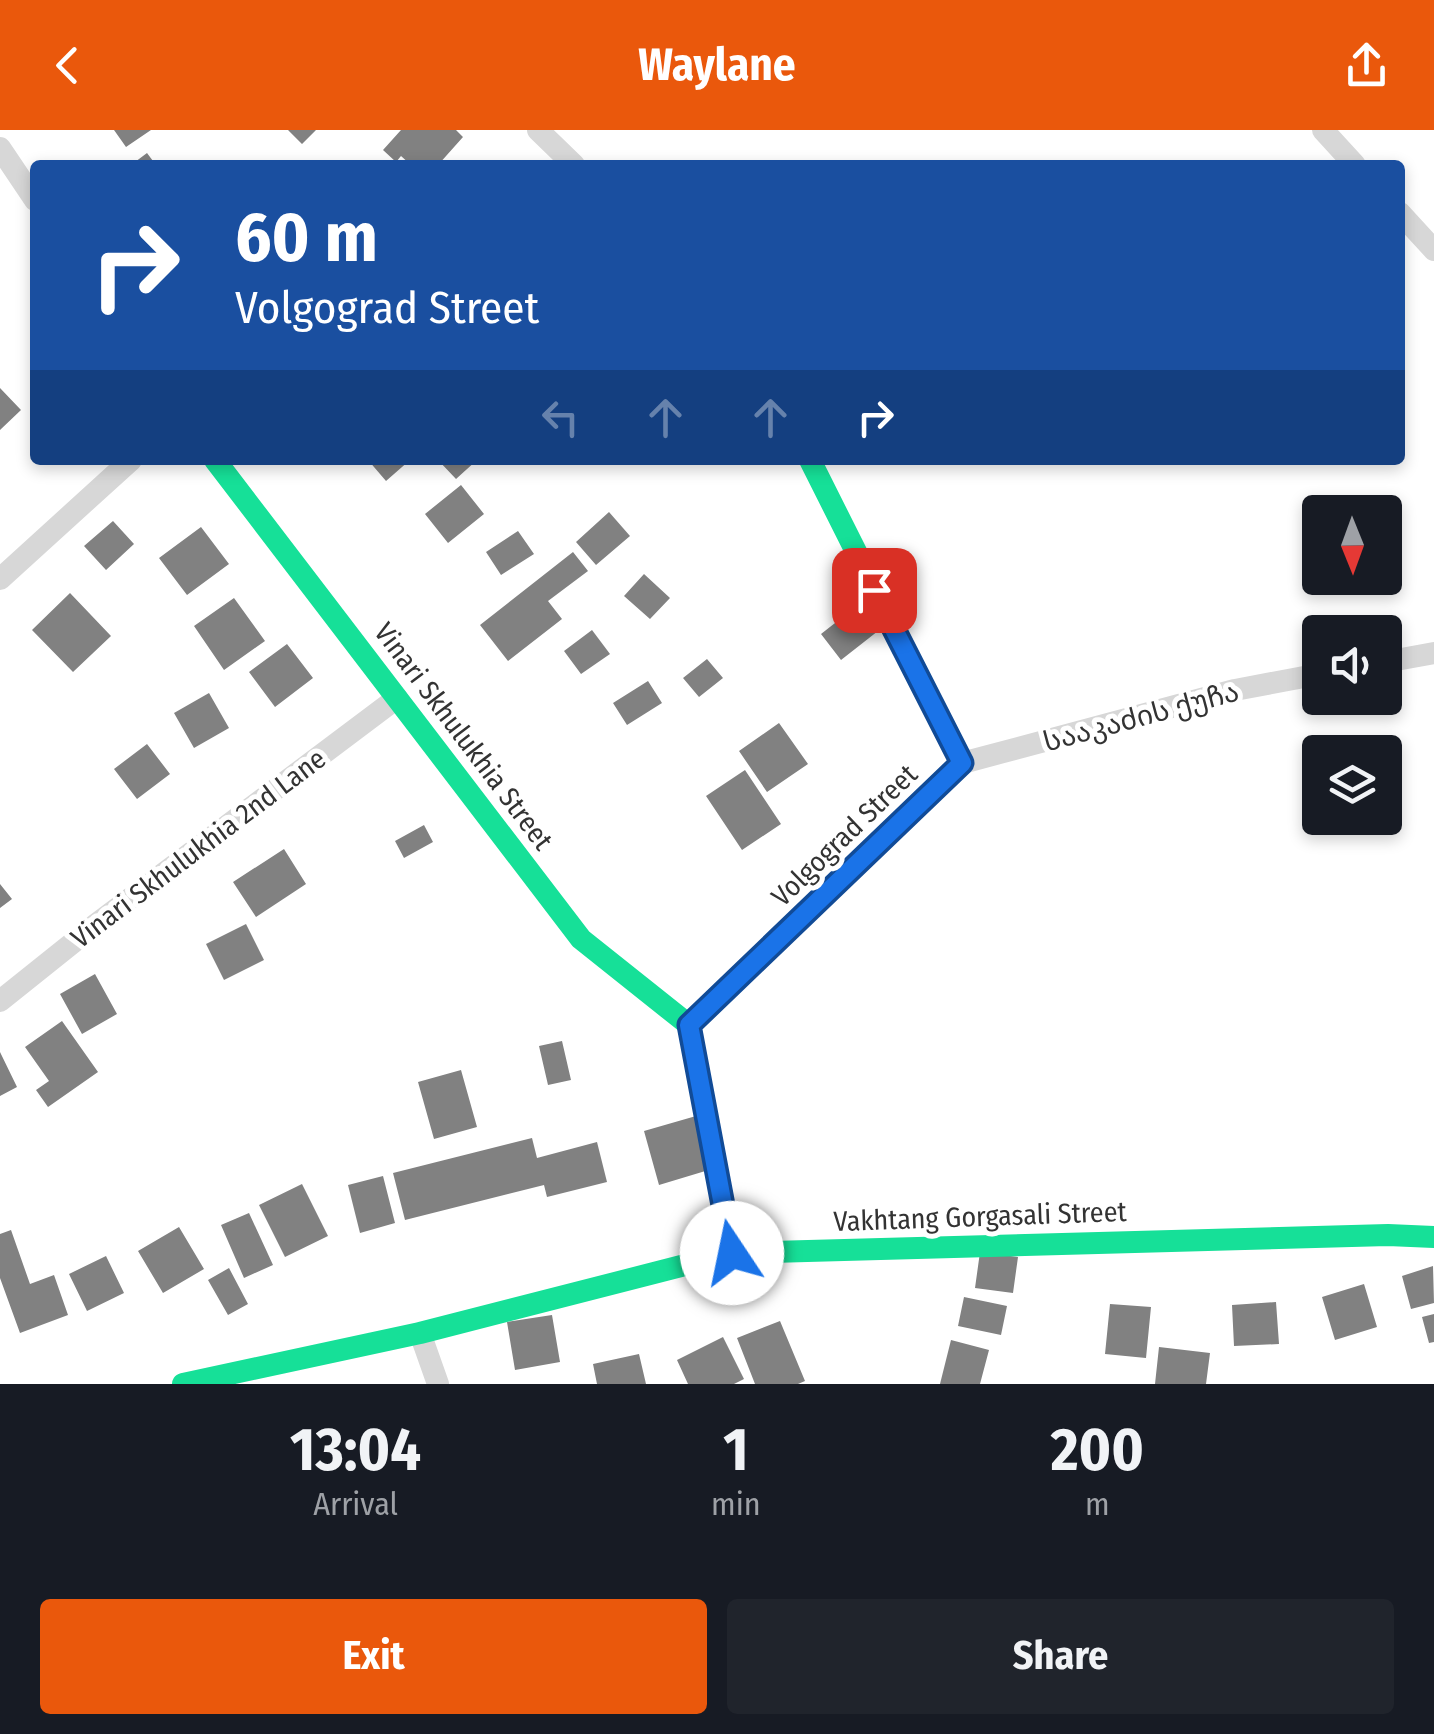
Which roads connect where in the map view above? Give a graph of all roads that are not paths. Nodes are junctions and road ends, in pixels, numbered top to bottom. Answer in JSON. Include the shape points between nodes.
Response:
{"nodes":[{"id":1,"x":538,"y":130,"type":"edge"},
{"id":2,"x":1323,"y":130,"type":"edge"},
{"id":3,"x":0,"y":148,"type":"edge"},
{"id":4,"x":569,"y":160,"type":"edge"},
{"id":5,"x":1351,"y":160,"type":"edge"},
{"id":6,"x":30,"y":193,"type":"edge"},
{"id":7,"x":1405,"y":218,"type":"edge"},
{"id":8,"x":1434,"y":250,"type":"edge"},
{"id":9,"x":125,"y":465,"type":"edge"},
{"id":10,"x":219,"y":465,"type":"edge"},
{"id":11,"x":812,"y":465,"type":"edge"},
{"id":12,"x":0,"y":579,"type":"edge"},
{"id":13,"x":1434,"y":653,"type":"edge"},
{"id":14,"x":1402,"y":659,"type":"edge"},
{"id":15,"x":1302,"y":677,"type":"edge"},
{"id":16,"x":397,"y":698,"type":"junction"},
{"id":17,"x":962,"y":763,"type":"junction"},
{"id":18,"x":0,"y":1001,"type":"edge"},
{"id":19,"x":689,"y":1025,"type":"junction"},
{"id":20,"x":1434,"y":1237,"type":"edge"},
{"id":21,"x":732,"y":1253,"type":"junction"},
{"id":22,"x":420,"y":1333,"type":"junction"},
{"id":23,"x":183,"y":1384,"type":"edge"},
{"id":24,"x":438,"y":1384,"type":"edge"}],
"edges":[{"from":1,"to":4,"type":"street"},
{"from":2,"to":5,"type":"street"},
{"from":3,"to":6,"type":"street"},
{"from":7,"to":8,"type":"street"},
{"from":9,"to":12,"type":"street"},
{"from":10,"to":16,"type":"street","name":"Vinari Skhulukhia Street"},
{"from":11,"to":17,"type":"street"},
{"from":13,"to":14,"type":"street"},
{"from":15,"to":17,"type":"street","name":"სააკაძის ქუჩა"},
{"from":16,"to":18,"type":"street","name":"Vinari Skhulukhia 2nd Lane"},
{"from":16,"to":19,"type":"street","name":"Vinari Skhulukhia Street","via":[[581,938]]},
{"from":17,"to":19,"type":"street","name":"Volgograd Street"},
{"from":19,"to":21,"type":"street"},
{"from":20,"to":21,"type":"street","name":"Vakhtang Gorgasali Street"},
{"from":21,"to":22,"type":"street","name":"Vakhtang Gorgasali Street"},
{"from":22,"to":23,"type":"street","name":"Vakhtang Gorgasali Street"},
{"from":22,"to":24,"type":"street"}]}
